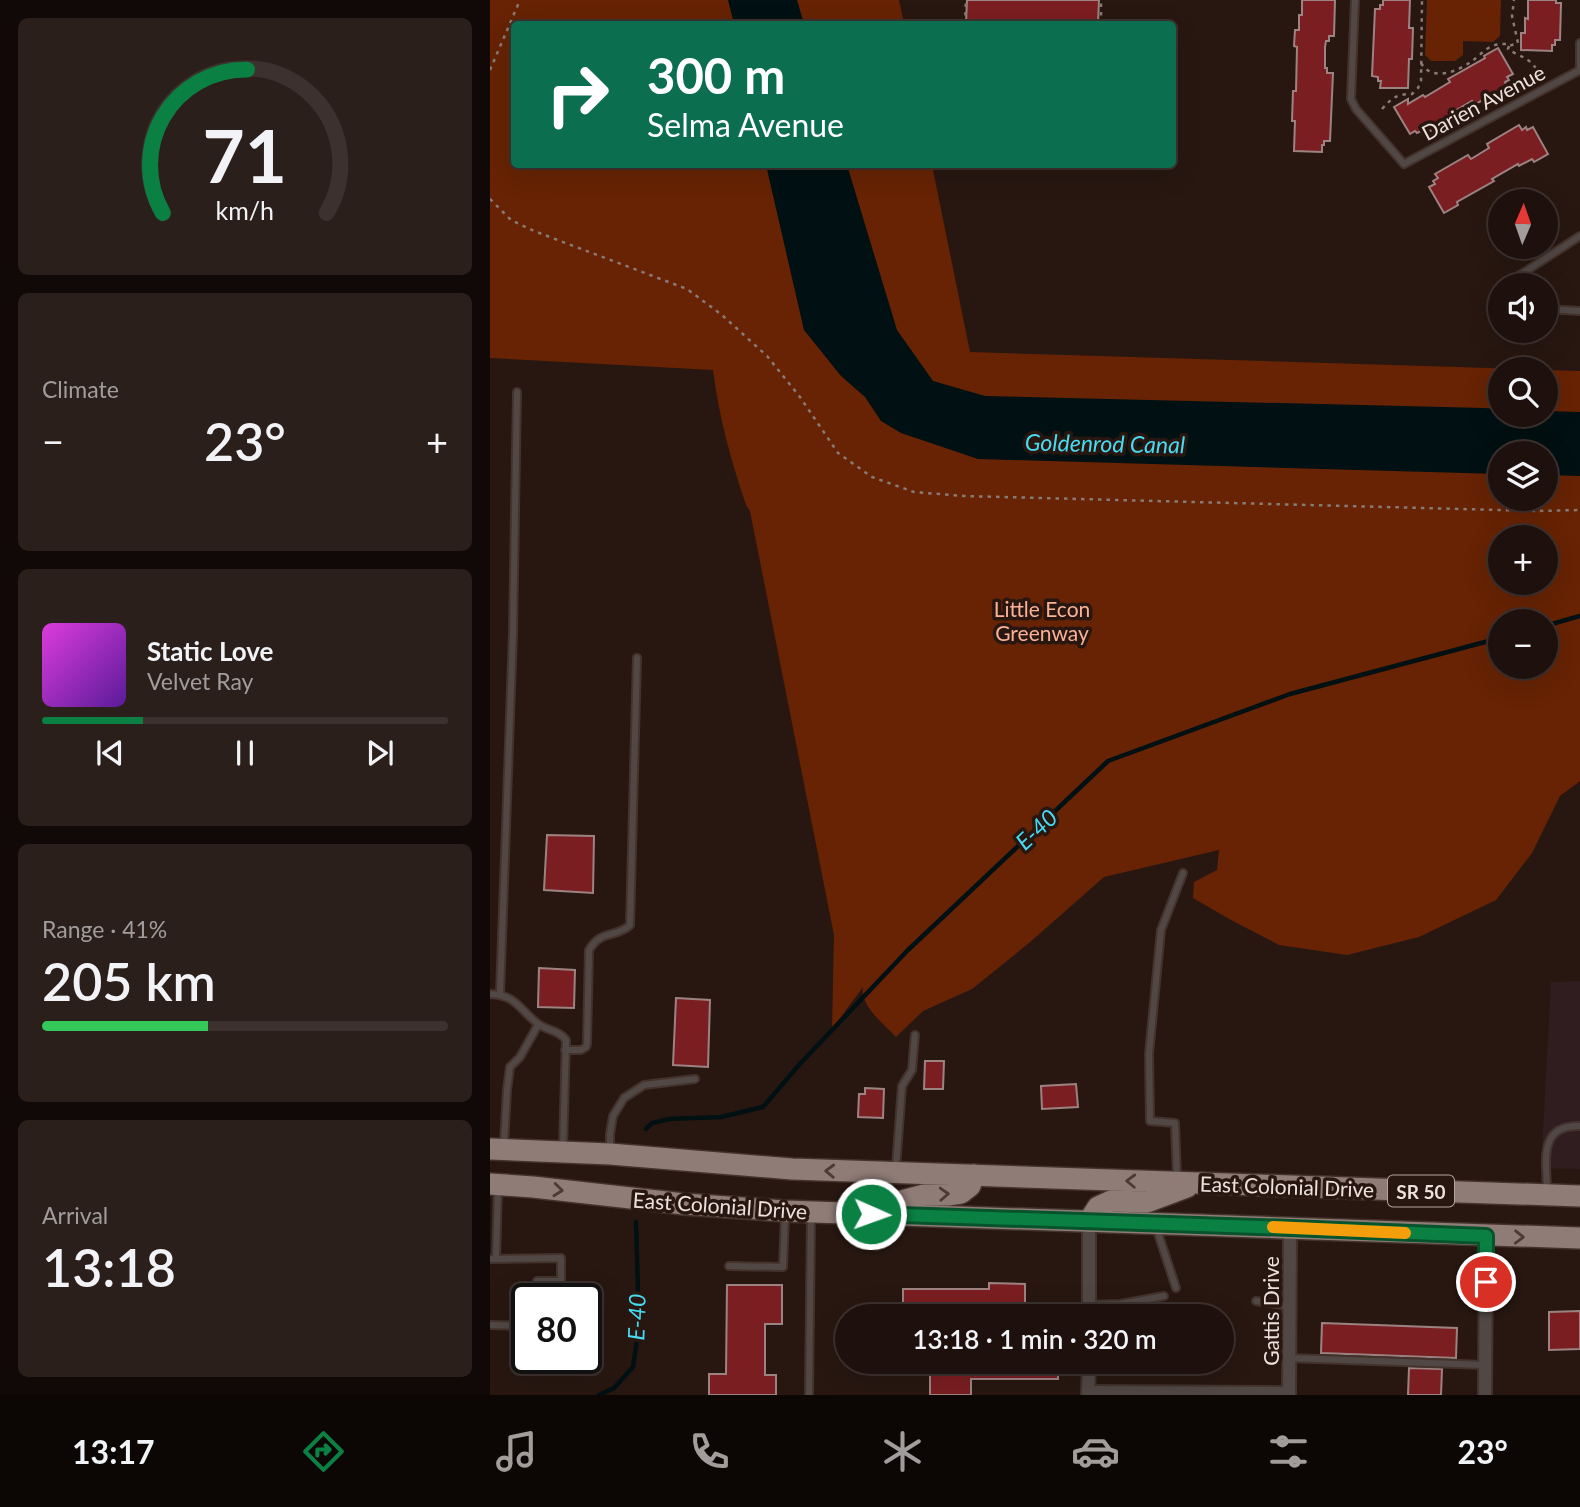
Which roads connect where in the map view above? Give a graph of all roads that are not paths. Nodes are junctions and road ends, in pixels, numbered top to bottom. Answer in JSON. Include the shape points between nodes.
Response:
{"nodes":[{"id":1,"x":1355,"y":0,"type":"edge"},
{"id":2,"x":1580,"y":43,"type":"edge"},
{"id":3,"x":1580,"y":70,"type":"edge"},
{"id":4,"x":1580,"y":236,"type":"edge"},
{"id":5,"x":1523,"y":273,"type":"edge"},
{"id":6,"x":1558,"y":310,"type":"edge"},
{"id":7,"x":1580,"y":311,"type":"edge"},
{"id":8,"x":517,"y":392,"type":"dead end"},
{"id":9,"x":637,"y":658,"type":"dead end"},
{"id":10,"x":1183,"y":873,"type":"dead end"},
{"id":11,"x":490,"y":994,"type":"edge"},
{"id":12,"x":500,"y":995,"type":"junction"},
{"id":13,"x":538,"y":1025,"type":"junction"},
{"id":14,"x":915,"y":1035,"type":"dead end"},
{"id":15,"x":565,"y":1050,"type":"junction"},
{"id":16,"x":695,"y":1079,"type":"dead end"},
{"id":17,"x":1580,"y":1126,"type":"edge"},
{"id":18,"x":497,"y":1150,"type":"edge"},
{"id":19,"x":563,"y":1152,"type":"junction"},
{"id":20,"x":610,"y":1154,"type":"junction"},
{"id":21,"x":896,"y":1173,"type":"junction"},
{"id":22,"x":974,"y":1175,"type":"junction"},
{"id":23,"x":1176,"y":1182,"type":"junction"},
{"id":24,"x":1199,"y":1183,"type":"junction"},
{"id":25,"x":494,"y":1185,"type":"edge"},
{"id":26,"x":1547,"y":1195,"type":"junction"},
{"id":27,"x":1580,"y":1196,"type":"edge"},
{"id":28,"x":785,"y":1211,"type":"junction"},
{"id":29,"x":811,"y":1212,"type":"junction"},
{"id":30,"x":857,"y":1214,"type":"junction"},
{"id":31,"x":1089,"y":1221,"type":"junction"},
{"id":32,"x":1155,"y":1223,"type":"junction"},
{"id":33,"x":1290,"y":1228,"type":"junction"},
{"id":34,"x":1486,"y":1236,"type":"junction"},
{"id":35,"x":1580,"y":1238,"type":"edge"},
{"id":36,"x":493,"y":1259,"type":"edge"},
{"id":37,"x":729,"y":1266,"type":"dead end"},
{"id":38,"x":537,"y":1281,"type":"dead end"},
{"id":39,"x":561,"y":1281,"type":"joint"},
{"id":40,"x":1176,"y":1288,"type":"dead end"},
{"id":41,"x":1164,"y":1296,"type":"dead end"},
{"id":42,"x":1256,"y":1301,"type":"dead end"},
{"id":43,"x":1089,"y":1304,"type":"edge"},
{"id":44,"x":1121,"y":1304,"type":"edge"},
{"id":45,"x":1289,"y":1306,"type":"junction"},
{"id":46,"x":490,"y":1325,"type":"edge"},
{"id":47,"x":511,"y":1326,"type":"edge"},
{"id":48,"x":1289,"y":1358,"type":"junction"},
{"id":49,"x":1485,"y":1364,"type":"junction"},
{"id":50,"x":1088,"y":1374,"type":"edge"},
{"id":51,"x":1088,"y":1393,"type":"edge"},
{"id":52,"x":1289,"y":1394,"type":"edge"},
{"id":53,"x":809,"y":1395,"type":"edge"},
{"id":54,"x":1485,"y":1395,"type":"edge"}],
"edges":[{"from":1,"to":3,"type":"lane","name":"Darien Avenue","via":[[1351,99],[1404,164]]},
{"from":2,"to":3,"type":"lane"},
{"from":4,"to":5,"type":"lane"},
{"from":6,"to":7,"type":"lane"},
{"from":8,"to":12,"type":"lane"},
{"from":9,"to":15,"type":"lane","via":[[630,925],[594,941],[589,950],[587,1044],[581,1050]]},
{"from":10,"to":23,"type":"lane","via":[[1161,930],[1149,1054],[1150,1121],[1175,1123]]},
{"from":11,"to":12,"type":"lane"},
{"from":12,"to":13,"type":"lane","via":[[514,1000]]},
{"from":13,"to":15,"type":"lane","via":[[561,1033]]},
{"from":13,"to":18,"type":"lane","via":[[510,1067]]},
{"from":14,"to":21,"type":"lane","via":[[912,1070],[902,1086]]},
{"from":15,"to":19,"type":"lane"},
{"from":16,"to":20,"type":"lane","via":[[644,1084],[624,1098],[613,1116]]},
{"from":17,"to":26,"type":"lane","via":[[1555,1132],[1547,1145]]},
{"from":18,"to":19,"type":"highway","name":"East Colonial Drive","number":"SR 50"},
{"from":19,"to":20,"type":"highway","name":"East Colonial Drive","number":"SR 50"},
{"from":21,"to":20,"type":"highway","name":"East Colonial Drive","number":"SR 50","one_way":true},
{"from":21,"to":22,"type":"highway","name":"East Colonial Drive","number":"SR 50"},
{"from":23,"to":22,"type":"highway","name":"East Colonial Drive","number":"SR 50","one_way":true},
{"from":30,"to":22,"type":"highway","one_way":true,"via":[[924,1195],[961,1193]]},
{"from":23,"to":24,"type":"highway","name":"East Colonial Drive","number":"SR 50"},
{"from":24,"to":26,"type":"highway","name":"East Colonial Drive","number":"SR 50"},
{"from":24,"to":31,"type":"highway","via":[[1147,1202],[1111,1201],[1098,1207]]},
{"from":25,"to":28,"type":"highway","name":"East Colonial Drive","number":"SR 50","one_way":true},
{"from":25,"to":36,"type":"lane"},
{"from":26,"to":27,"type":"highway","name":"East Colonial Drive","number":"SR 50"},
{"from":28,"to":29,"type":"highway","name":"East Colonial Drive","number":"SR 50"},
{"from":28,"to":37,"type":"lane","via":[[783,1267]]},
{"from":29,"to":30,"type":"highway","name":"East Colonial Drive","number":"SR 50"},
{"from":29,"to":53,"type":"lane"},
{"from":30,"to":31,"type":"highway","name":"East Colonial Drive","number":"SR 50"},
{"from":31,"to":32,"type":"highway","name":"East Colonial Drive","number":"SR 50"},
{"from":31,"to":43,"type":"street"},
{"from":32,"to":33,"type":"highway","name":"East Colonial Drive","number":"SR 50"},
{"from":32,"to":40,"type":"lane"},
{"from":33,"to":34,"type":"highway","name":"East Colonial Drive","number":"SR 50"},
{"from":33,"to":45,"type":"street","name":"Gattis Drive"},
{"from":34,"to":35,"type":"highway","name":"East Colonial Drive","number":"SR 50","one_way":true},
{"from":34,"to":49,"type":"street"},
{"from":36,"to":39,"type":"lane","via":[[561,1258]]},
{"from":38,"to":39,"type":"lane"},
{"from":41,"to":44,"type":"lane"},
{"from":42,"to":45,"type":"lane"},
{"from":45,"to":48,"type":"street","name":"Gattis Drive"},
{"from":46,"to":47,"type":"lane"},
{"from":48,"to":49,"type":"lane"},
{"from":48,"to":52,"type":"street","name":"Gattis Drive"},
{"from":49,"to":54,"type":"street"},
{"from":50,"to":51,"type":"street"},
{"from":51,"to":52,"type":"street"}]}
